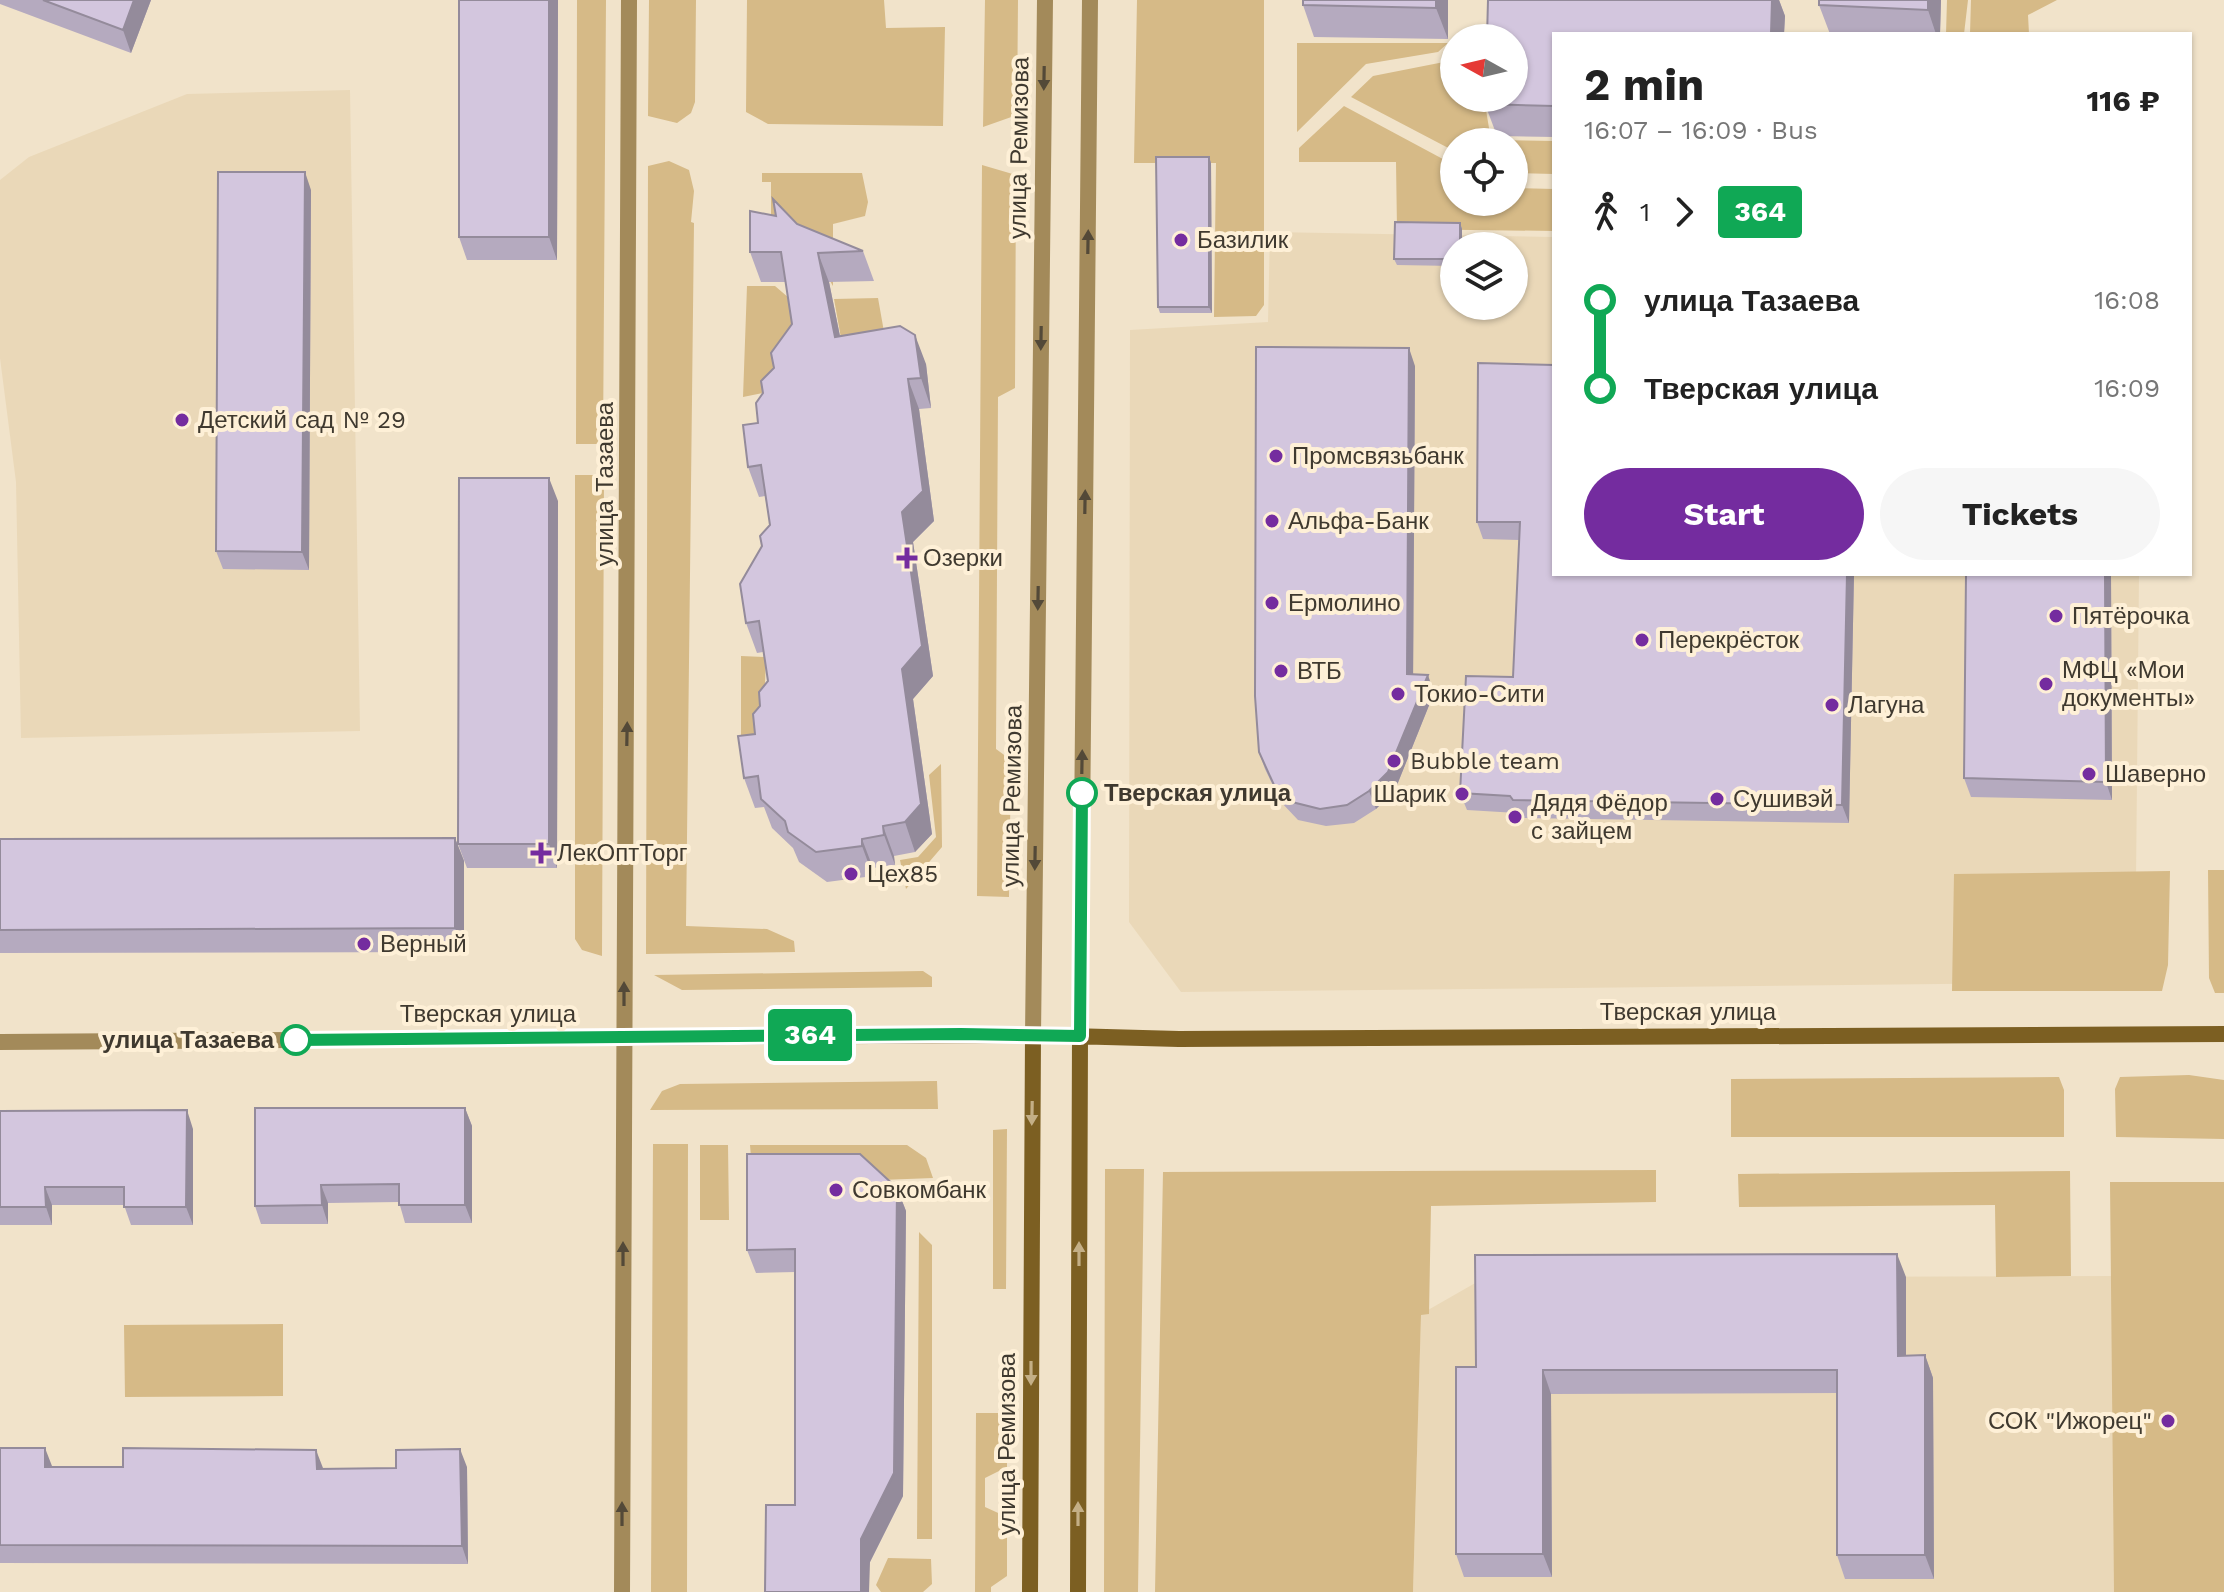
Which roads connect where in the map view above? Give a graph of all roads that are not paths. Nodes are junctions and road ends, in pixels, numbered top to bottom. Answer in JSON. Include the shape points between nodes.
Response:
{"nodes":[{"id":1,"x":629,"y":0,"type":"edge"},
{"id":2,"x":1045,"y":0,"type":"edge"},
{"id":3,"x":1090,"y":0,"type":"edge"},
{"id":4,"x":2224,"y":1034,"type":"edge"},
{"id":5,"x":1033,"y":1035,"type":"junction"},
{"id":6,"x":1080,"y":1036,"type":"junction"},
{"id":7,"x":624,"y":1037,"type":"junction"},
{"id":8,"x":0,"y":1042,"type":"edge"},
{"id":9,"x":622,"y":1592,"type":"edge"},
{"id":10,"x":1030,"y":1592,"type":"edge"},
{"id":11,"x":1078,"y":1592,"type":"edge"}],
"edges":[{"from":7,"to":1,"type":"street","name":"улица Тазаева","one_way":true},
{"from":2,"to":5,"type":"street","name":"улица Ремизова","one_way":true},
{"from":6,"to":3,"type":"street","one_way":true},
{"from":4,"to":6,"type":"main road","name":"Тверская улица"},
{"from":5,"to":6,"type":"main road","name":"Тверская улица"},
{"from":5,"to":7,"type":"street","name":"Тверская улица"},
{"from":5,"to":10,"type":"main road","name":"улица Ремизова","one_way":true},
{"from":11,"to":6,"type":"main road","one_way":true},
{"from":7,"to":8,"type":"street","name":"Тверская улица"},
{"from":9,"to":7,"type":"street","name":"улица Тазаева","one_way":true}]}
